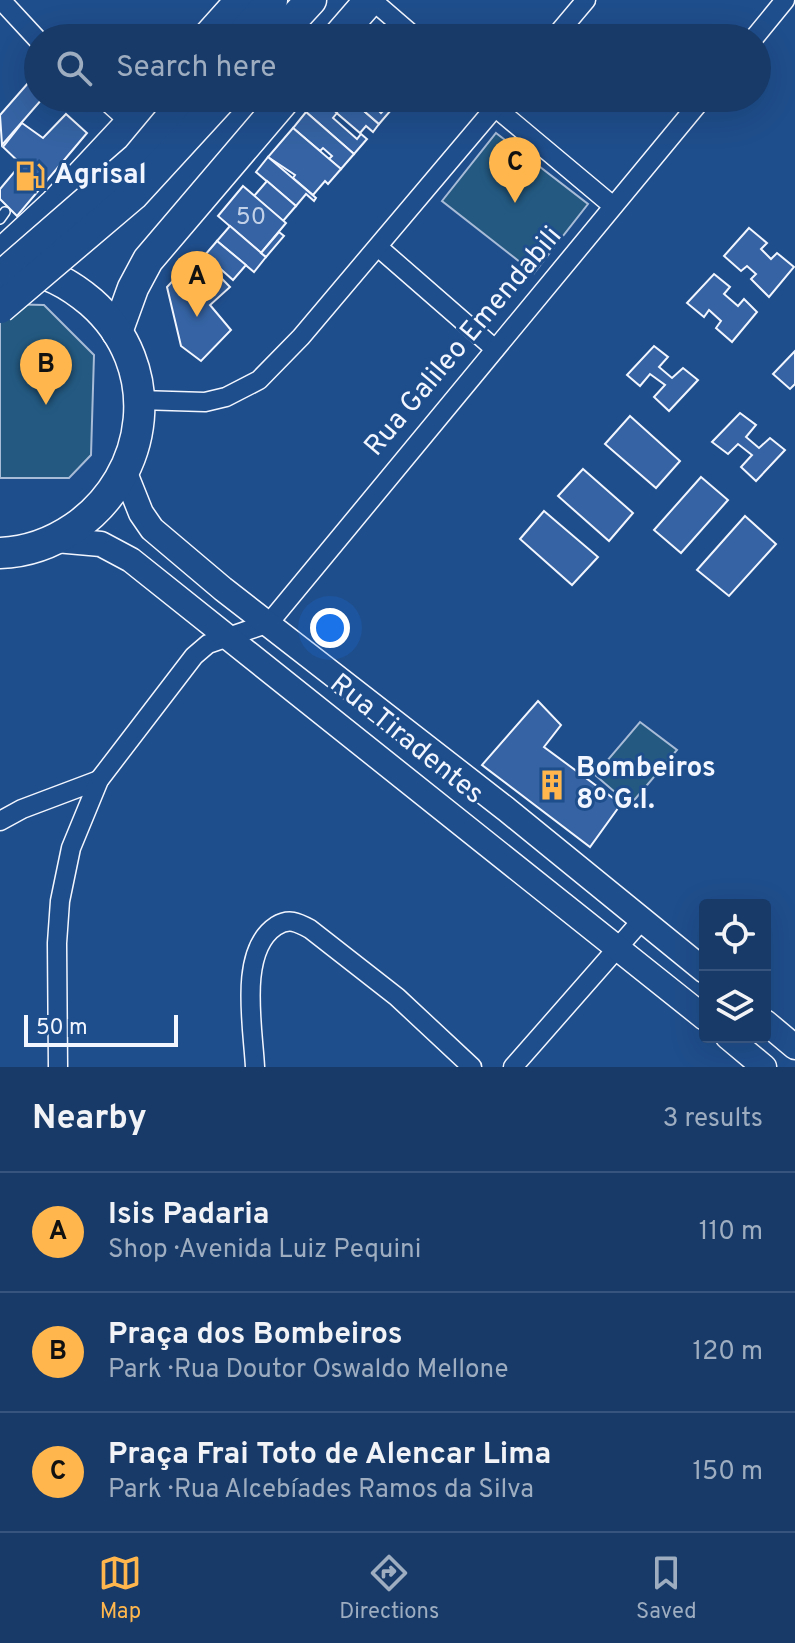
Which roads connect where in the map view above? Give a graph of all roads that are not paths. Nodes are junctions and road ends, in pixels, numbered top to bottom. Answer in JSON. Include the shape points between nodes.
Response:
{"nodes":[{"id":1,"x":1,"y":0,"type":"edge"},
{"id":2,"x":241,"y":0,"type":"edge"},
{"id":3,"x":272,"y":0,"type":"edge"},
{"id":4,"x":311,"y":0,"type":"edge"},
{"id":5,"x":371,"y":0,"type":"edge"},
{"id":6,"x":586,"y":0,"type":"edge"},
{"id":7,"x":785,"y":0,"type":"edge"},
{"id":8,"x":220,"y":24,"type":"edge"},
{"id":9,"x":251,"y":24,"type":"edge"},
{"id":10,"x":289,"y":24,"type":"edge"},
{"id":11,"x":350,"y":24,"type":"edge"},
{"id":12,"x":399,"y":24,"type":"edge"},
{"id":13,"x":566,"y":24,"type":"edge"},
{"id":14,"x":765,"y":24,"type":"edge"},
{"id":15,"x":24,"y":25,"type":"edge"},
{"id":16,"x":119,"y":112,"type":"edge"},
{"id":17,"x":142,"y":112,"type":"edge"},
{"id":18,"x":175,"y":112,"type":"edge"},
{"id":19,"x":209,"y":112,"type":"edge"},
{"id":20,"x":274,"y":112,"type":"edge"},
{"id":21,"x":485,"y":112,"type":"edge"},
{"id":22,"x":506,"y":112,"type":"edge"},
{"id":23,"x":691,"y":112,"type":"edge"},
{"id":24,"x":132,"y":124,"type":"junction"},
{"id":25,"x":613,"y":206,"type":"junction"},
{"id":26,"x":378,"y":247,"type":"junction"},
{"id":27,"x":0,"y":255,"type":"edge"},
{"id":28,"x":0,"y":266,"type":"edge"},
{"id":29,"x":0,"y":277,"type":"edge"},
{"id":30,"x":0,"y":308,"type":"edge"},
{"id":31,"x":117,"y":332,"type":"junction"},
{"id":32,"x":495,"y":349,"type":"junction"},
{"id":33,"x":139,"y":400,"type":"junction"},
{"id":34,"x":125,"y":473,"type":"junction"},
{"id":35,"x":56,"y":540,"type":"junction"},
{"id":36,"x":0,"y":553,"type":"edge"},
{"id":37,"x":269,"y":623,"type":"junction"},
{"id":38,"x":230,"y":636,"type":"junction"},
{"id":39,"x":99,"y":780,"type":"junction"},
{"id":40,"x":506,"y":809,"type":"junction"},
{"id":41,"x":0,"y":821,"type":"edge"},
{"id":42,"x":480,"y":838,"type":"junction"},
{"id":43,"x":642,"y":920,"type":"junction"},
{"id":44,"x":619,"y":947,"type":"junction"},
{"id":45,"x":699,"y":966,"type":"edge"},
{"id":46,"x":699,"y":1013,"type":"edge"},
{"id":47,"x":771,"y":1027,"type":"edge"},
{"id":48,"x":735,"y":1043,"type":"edge"},
{"id":49,"x":795,"y":1047,"type":"edge"},
{"id":50,"x":58,"y":1067,"type":"edge"},
{"id":51,"x":255,"y":1067,"type":"edge"},
{"id":52,"x":472,"y":1067,"type":"edge"},
{"id":53,"x":513,"y":1067,"type":"edge"},
{"id":54,"x":764,"y":1067,"type":"edge"}],
"edges":[{"from":1,"to":15,"type":"street"},
{"from":2,"to":8,"type":"main road"},
{"from":3,"to":9,"type":"main road"},
{"from":4,"to":10,"type":"main road"},
{"from":5,"to":11,"type":"main road"},
{"from":5,"to":12,"type":"street"},
{"from":6,"to":13,"type":"street"},
{"from":7,"to":14,"type":"street"},
{"from":16,"to":24,"type":"street"},
{"from":17,"to":24,"type":"main road"},
{"from":18,"to":29,"type":"main road","bridge":true,"via":[[137,158]]},
{"from":19,"to":30,"type":"main road","bridge":true,"via":[[133,195]]},
{"from":20,"to":31,"type":"main road","via":[[148,260]]},
{"from":21,"to":26,"type":"street"},
{"from":22,"to":25,"type":"street"},
{"from":23,"to":25,"type":"street","name":"Rua Galileo Emendabili"},
{"from":24,"to":27,"type":"main road"},
{"from":25,"to":32,"type":"street","name":"Rua Galileo Emendabili"},
{"from":26,"to":32,"type":"street"},
{"from":26,"to":33,"type":"street","via":[[259,380],[205,402]]},
{"from":28,"to":31,"type":"main road","via":[[30,269],[79,292]]},
{"from":31,"to":33,"type":"main road","via":[[130,357]]},
{"from":32,"to":37,"type":"street","name":"Rua Galileo Emendabili"},
{"from":33,"to":34,"type":"main road","via":[[137,437]]},
{"from":34,"to":35,"type":"main road","via":[[96,512]]},
{"from":34,"to":37,"type":"street","name":"Rua Tiradentes","via":[[152,529]]},
{"from":35,"to":36,"type":"main road"},
{"from":35,"to":38,"type":"street","name":"Rua Tiradentes","via":[[116,550]]},
{"from":37,"to":38,"type":"street"},
{"from":37,"to":40,"type":"street","name":"Rua Tiradentes"},
{"from":38,"to":39,"type":"street","via":[[194,656]]},
{"from":38,"to":42,"type":"street","name":"Rua Tiradentes"},
{"from":39,"to":41,"type":"street"},
{"from":39,"to":50,"type":"street","via":[[71,848],[60,901]]},
{"from":40,"to":42,"type":"street"},
{"from":40,"to":43,"type":"street","name":"Rua Tiradentes"},
{"from":42,"to":44,"type":"street","name":"Rua Tiradentes"},
{"from":43,"to":44,"type":"street"},
{"from":43,"to":45,"type":"street","name":"Rua Tiradentes"},
{"from":44,"to":46,"type":"street","name":"Rua Tiradentes"},
{"from":44,"to":53,"type":"street"},
{"from":47,"to":49,"type":"street"},
{"from":48,"to":54,"type":"street"},
{"from":51,"to":52,"type":"street","via":[[254,956],[271,930],[287,921],[299,923],[397,997]]}]}
